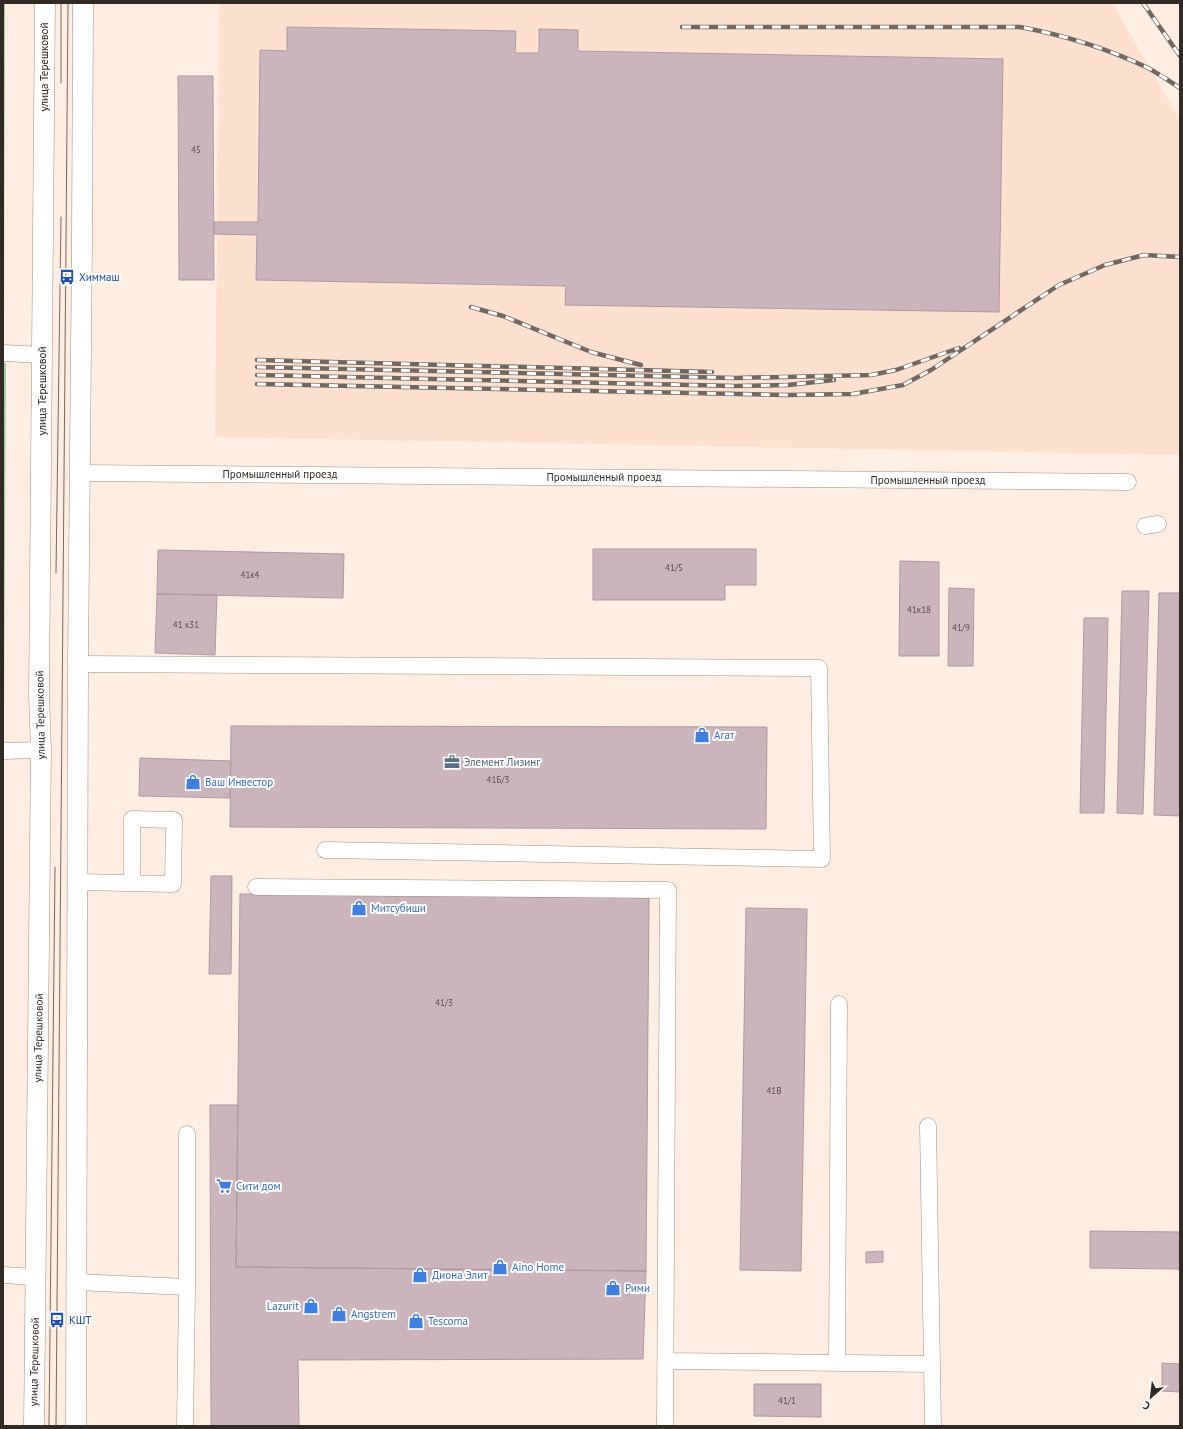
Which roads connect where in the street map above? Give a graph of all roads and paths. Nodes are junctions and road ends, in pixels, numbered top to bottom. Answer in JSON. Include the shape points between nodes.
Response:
{"nodes":[{"id":1,"x":45,"y":3,"type":"edge"},
{"id":2,"x":83,"y":3,"type":"edge"},
{"id":3,"x":3,"y":353,"type":"edge"},
{"id":4,"x":42,"y":355,"type":"junction"},
{"id":5,"x":79,"y":473,"type":"junction"},
{"id":6,"x":1128,"y":482,"type":"dead end"},
{"id":7,"x":78,"y":664,"type":"junction"},
{"id":8,"x":41,"y":750,"type":"junction"},
{"id":9,"x":3,"y":751,"type":"edge"},
{"id":10,"x":325,"y":850,"type":"dead end"},
{"id":11,"x":78,"y":882,"type":"junction"},
{"id":12,"x":132,"y":882,"type":"junction"},
{"id":13,"x":256,"y":887,"type":"dead end"},
{"id":14,"x":839,"y":1004,"type":"dead end"},
{"id":15,"x":928,"y":1126,"type":"dead end"},
{"id":16,"x":187,"y":1134,"type":"dead end"},
{"id":17,"x":3,"y":1276,"type":"edge"},
{"id":18,"x":35,"y":1277,"type":"junction"},
{"id":19,"x":76,"y":1282,"type":"junction"},
{"id":20,"x":187,"y":1287,"type":"junction"},
{"id":21,"x":666,"y":1361,"type":"junction"},
{"id":22,"x":837,"y":1363,"type":"junction"},
{"id":23,"x":932,"y":1364,"type":"junction"},
{"id":24,"x":34,"y":1426,"type":"edge"},
{"id":25,"x":76,"y":1426,"type":"edge"},
{"id":26,"x":185,"y":1426,"type":"edge"},
{"id":27,"x":665,"y":1426,"type":"edge"},
{"id":28,"x":933,"y":1426,"type":"edge"}],
"edges":[{"from":1,"to":4,"type":"main road","name":"улица Терешковой"},
{"from":2,"to":5,"type":"main road"},
{"from":3,"to":4,"type":"lane"},
{"from":4,"to":8,"type":"main road","name":"улица Терешковой","via":[[39,696]]},
{"from":5,"to":6,"type":"lane","name":"Промышленный проезд"},
{"from":5,"to":7,"type":"main road"},
{"from":7,"to":10,"type":"lane","via":[[819,668],[822,859]]},
{"from":7,"to":11,"type":"main road"},
{"from":8,"to":9,"type":"lane"},
{"from":8,"to":18,"type":"main road","name":"улица Терешковой"},
{"from":11,"to":12,"type":"lane"},
{"from":11,"to":19,"type":"main road"},
{"from":12,"to":12,"type":"lane","via":[[173,884],[174,820],[132,819]]},
{"from":13,"to":21,"type":"lane","via":[[668,890]]},
{"from":14,"to":22,"type":"lane"},
{"from":15,"to":23,"type":"lane"},
{"from":16,"to":20,"type":"lane"},
{"from":17,"to":18,"type":"lane"},
{"from":18,"to":24,"type":"main road","name":"улица Терешковой"},
{"from":19,"to":20,"type":"lane"},
{"from":19,"to":25,"type":"main road"},
{"from":20,"to":26,"type":"lane"},
{"from":21,"to":22,"type":"lane"},
{"from":21,"to":27,"type":"lane"},
{"from":22,"to":23,"type":"lane"},
{"from":23,"to":28,"type":"lane"}]}
